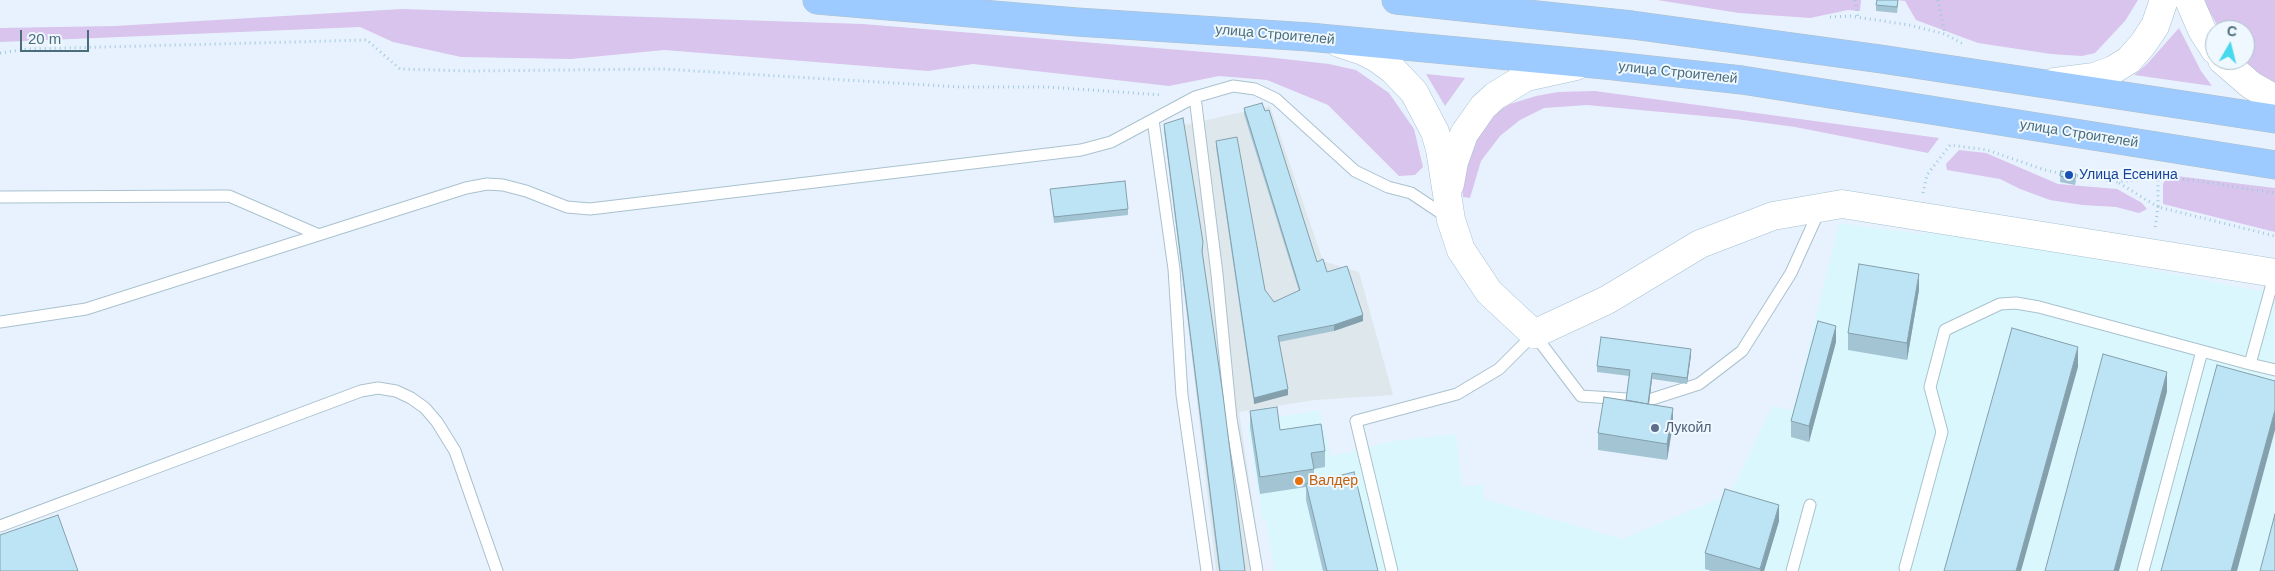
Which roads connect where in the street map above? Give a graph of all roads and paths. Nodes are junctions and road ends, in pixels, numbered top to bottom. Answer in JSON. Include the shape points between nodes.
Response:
{"nodes":[{"id":1,"x":817,"y":0,"type":"edge"},
{"id":2,"x":1396,"y":0,"type":"edge"},
{"id":3,"x":1855,"y":0,"type":"edge"},
{"id":4,"x":1938,"y":0,"type":"edge"},
{"id":5,"x":2164,"y":0,"type":"edge"},
{"id":6,"x":2190,"y":0,"type":"edge"},
{"id":7,"x":1830,"y":16,"type":"dead end"},
{"id":8,"x":1858,"y":17,"type":"junction"},
{"id":9,"x":1945,"y":34,"type":"junction"},
{"id":10,"x":2205,"y":35,"type":"edge"},
{"id":11,"x":1309,"y":37,"type":"junction"},
{"id":12,"x":1966,"y":45,"type":"dead end"},
{"id":13,"x":0,"y":53,"type":"edge"},
{"id":14,"x":1606,"y":65,"type":"junction"},
{"id":15,"x":2234,"y":70,"type":"edge"},
{"id":16,"x":2031,"y":82,"type":"junction"},
{"id":17,"x":1195,"y":97,"type":"junction"},
{"id":18,"x":2275,"y":99,"type":"edge"},
{"id":19,"x":2275,"y":119,"type":"edge"},
{"id":20,"x":1153,"y":120,"type":"junction"},
{"id":21,"x":2275,"y":165,"type":"edge"},
{"id":22,"x":2158,"y":177,"type":"junction"},
{"id":23,"x":2118,"y":182,"type":"junction"},
{"id":24,"x":2275,"y":193,"type":"edge"},
{"id":25,"x":0,"y":197,"type":"edge"},
{"id":26,"x":2158,"y":207,"type":"junction"},
{"id":27,"x":1820,"y":208,"type":"junction"},
{"id":28,"x":1449,"y":209,"type":"junction"},
{"id":29,"x":1918,"y":217,"type":"junction"},
{"id":30,"x":319,"y":235,"type":"junction"},
{"id":31,"x":2275,"y":236,"type":"edge"},
{"id":32,"x":2151,"y":253,"type":"junction"},
{"id":33,"x":2275,"y":273,"type":"edge"},
{"id":34,"x":0,"y":322,"type":"edge"},
{"id":35,"x":1534,"y":334,"type":"junction"},
{"id":36,"x":2202,"y":351,"type":"junction"},
{"id":37,"x":2250,"y":364,"type":"junction"},
{"id":38,"x":2275,"y":370,"type":"edge"},
{"id":39,"x":1627,"y":399,"type":"edge"},
{"id":40,"x":1649,"y":400,"type":"edge"},
{"id":41,"x":1810,"y":506,"type":"dead end"},
{"id":42,"x":0,"y":526,"type":"edge"},
{"id":43,"x":1905,"y":568,"type":"dead end"},
{"id":44,"x":497,"y":571,"type":"edge"},
{"id":45,"x":1207,"y":571,"type":"edge"},
{"id":46,"x":1256,"y":571,"type":"edge"},
{"id":47,"x":1392,"y":571,"type":"edge"},
{"id":48,"x":1792,"y":571,"type":"edge"},
{"id":49,"x":2143,"y":571,"type":"edge"}],
"edges":[{"from":1,"to":11,"type":"main road","name":"улица Строителей"},
{"from":2,"to":16,"type":"main road","via":[[1632,25]]},
{"from":3,"to":8,"type":"path"},
{"from":4,"to":9,"type":"path"},
{"from":5,"to":16,"type":"street","via":[[2155,26],[2144,44],[2114,70],[2094,77]]},
{"from":6,"to":10,"type":"street"},
{"from":7,"to":8,"type":"path"},
{"from":8,"to":9,"type":"path"},
{"from":9,"to":12,"type":"path"},
{"from":11,"to":14,"type":"main road","name":"улица Строителей"},
{"from":11,"to":28,"type":"street","via":[[1363,51],[1405,80],[1422,104],[1435,132]]},
{"from":13,"to":17,"type":"path","via":[[28,49],[367,40],[400,69],[662,69]]},
{"from":14,"to":21,"type":"main road","name":"улица Строителей","via":[[1742,80]]},
{"from":14,"to":28,"type":"street","via":[[1567,67],[1526,77],[1483,107],[1464,134],[1454,162]]},
{"from":15,"to":18,"type":"street"},
{"from":16,"to":19,"type":"main road"},
{"from":17,"to":20,"type":"lane"},
{"from":17,"to":28,"type":"lane","via":[[1233,86],[1265,92],[1355,171]]},
{"from":17,"to":46,"type":"lane","via":[[1231,419]]},
{"from":20,"to":30,"type":"lane","via":[[1111,142],[1081,150],[590,209],[567,207],[526,191],[487,184]]},
{"from":20,"to":45,"type":"lane","via":[[1175,278],[1182,395]]},
{"from":22,"to":23,"type":"path"},
{"from":22,"to":24,"type":"path"},
{"from":22,"to":26,"type":"path"},
{"from":23,"to":26,"type":"path"},
{"from":23,"to":29,"type":"path","via":[[2045,170],[1987,150],[1950,145],[1927,175]]},
{"from":25,"to":30,"type":"lane","via":[[229,196]]},
{"from":26,"to":31,"type":"path"},
{"from":26,"to":32,"type":"path"},
{"from":27,"to":29,"type":"street","via":[[1842,204]]},
{"from":27,"to":35,"type":"street","via":[[1773,216],[1700,244],[1607,300]]},
{"from":27,"to":40,"type":"lane","via":[[1791,273],[1742,351],[1699,384]]},
{"from":28,"to":35,"type":"street","via":[[1462,250],[1489,292]]},
{"from":29,"to":32,"type":"street"},
{"from":30,"to":34,"type":"lane","via":[[86,309]]},
{"from":32,"to":33,"type":"street"},
{"from":33,"to":37,"type":"lane"},
{"from":35,"to":39,"type":"lane","via":[[1581,396]]},
{"from":35,"to":47,"type":"lane","via":[[1499,369],[1456,394],[1356,421]]},
{"from":36,"to":37,"type":"lane"},
{"from":36,"to":43,"type":"lane","via":[[2016,303],[2000,304],[1946,330],[1930,387],[1942,432]]},
{"from":36,"to":49,"type":"lane"},
{"from":37,"to":38,"type":"lane"},
{"from":41,"to":48,"type":"lane"},
{"from":42,"to":44,"type":"lane","via":[[361,391],[378,388],[411,398],[437,422],[455,451]]}]}
